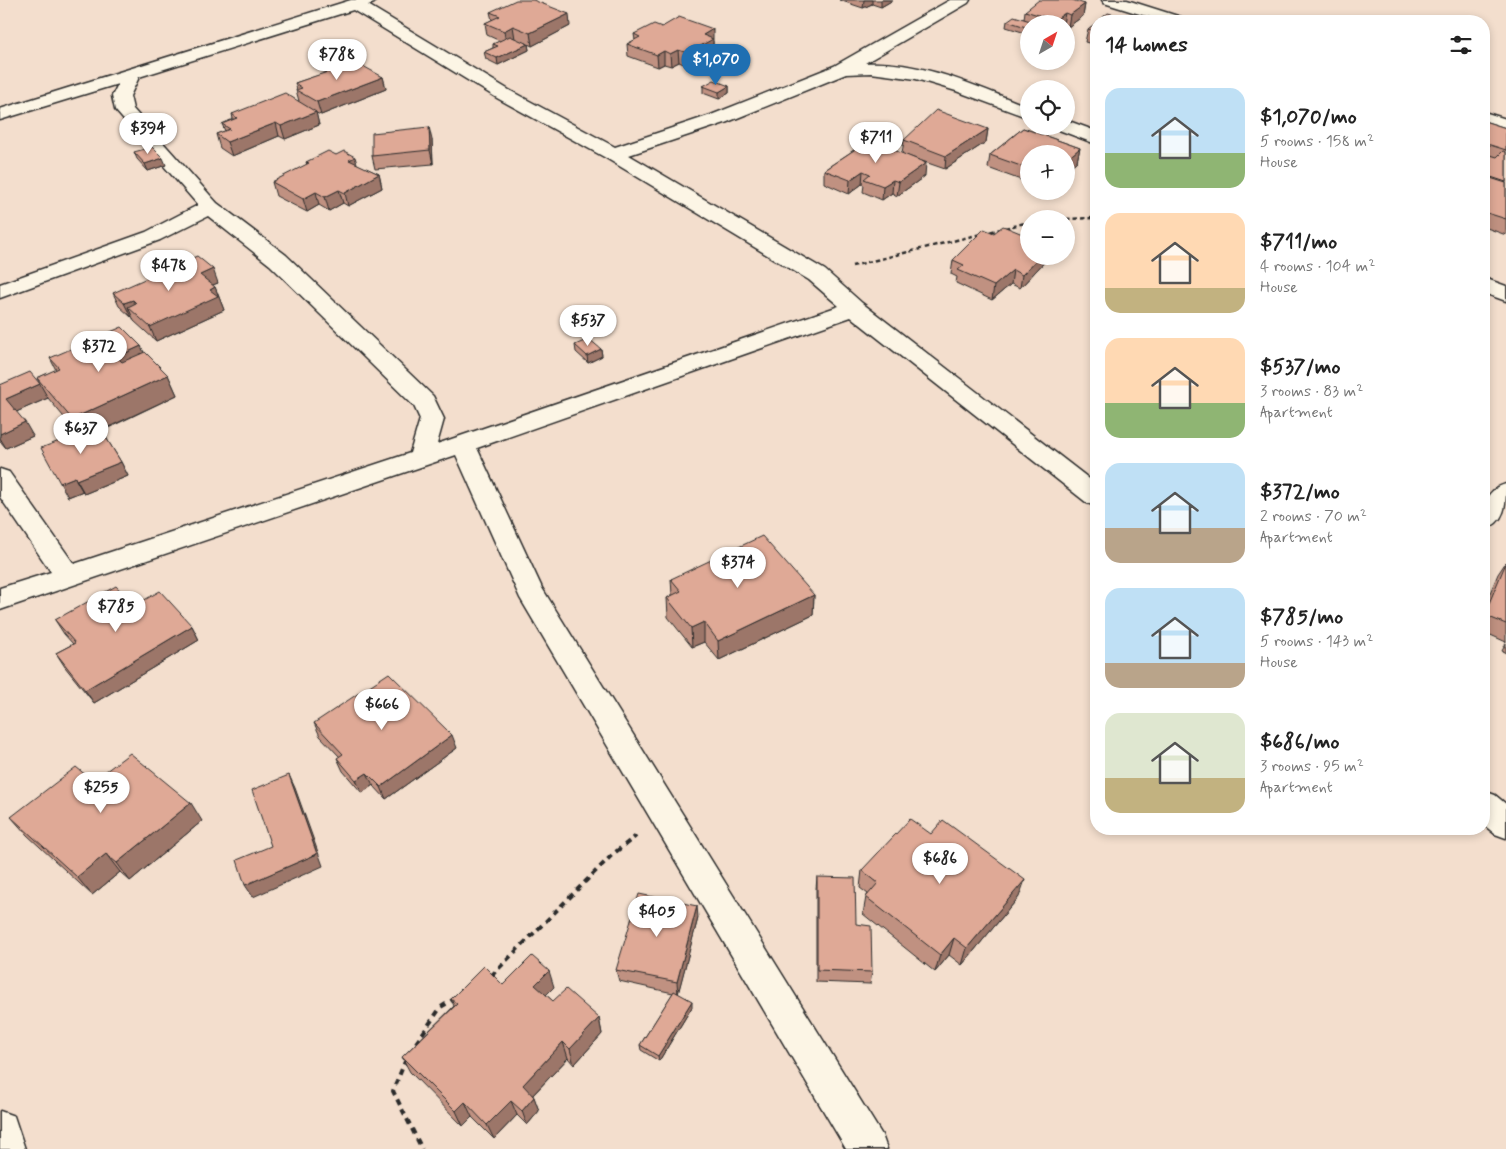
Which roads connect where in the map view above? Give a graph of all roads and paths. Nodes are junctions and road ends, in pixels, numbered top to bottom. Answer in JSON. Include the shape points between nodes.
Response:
{"nodes":[{"id":1,"x":962,"y":0,"type":"edge"},
{"id":2,"x":1110,"y":0,"type":"edge"},
{"id":3,"x":361,"y":2,"type":"edge"},
{"id":4,"x":1159,"y":15,"type":"edge"},
{"id":5,"x":893,"y":41,"type":"junction"},
{"id":6,"x":897,"y":68,"type":"junction"},
{"id":7,"x":840,"y":70,"type":"junction"},
{"id":8,"x":132,"y":74,"type":"junction"},
{"id":9,"x":1020,"y":110,"type":"edge"},
{"id":10,"x":0,"y":114,"type":"edge"},
{"id":11,"x":1490,"y":120,"type":"edge"},
{"id":12,"x":1506,"y":125,"type":"edge"},
{"id":13,"x":1075,"y":130,"type":"edge"},
{"id":14,"x":1090,"y":136,"type":"edge"},
{"id":15,"x":613,"y":154,"type":"junction"},
{"id":16,"x":210,"y":207,"type":"junction"},
{"id":17,"x":1090,"y":218,"type":"edge"},
{"id":18,"x":1075,"y":219,"type":"edge"},
{"id":19,"x":1020,"y":224,"type":"edge"},
{"id":20,"x":817,"y":275,"type":"junction"},
{"id":21,"x":1490,"y":287,"type":"edge"},
{"id":22,"x":0,"y":292,"type":"edge"},
{"id":23,"x":1506,"y":294,"type":"edge"},
{"id":24,"x":854,"y":308,"type":"junction"},
{"id":25,"x":463,"y":444,"type":"junction"},
{"id":26,"x":421,"y":457,"type":"junction"},
{"id":27,"x":0,"y":478,"type":"edge"},
{"id":28,"x":1090,"y":492,"type":"edge"},
{"id":29,"x":1506,"y":493,"type":"edge"},
{"id":30,"x":1490,"y":513,"type":"edge"},
{"id":31,"x":69,"y":577,"type":"junction"},
{"id":32,"x":0,"y":599,"type":"edge"},
{"id":33,"x":1490,"y":810,"type":"edge"},
{"id":34,"x":665,"y":812,"type":"junction"},
{"id":35,"x":1506,"y":824,"type":"edge"},
{"id":36,"x":482,"y":981,"type":"edge"},
{"id":37,"x":458,"y":997,"type":"edge"},
{"id":38,"x":414,"y":1046,"type":"edge"},
{"id":39,"x":409,"y":1054,"type":"edge"},
{"id":40,"x":0,"y":1130,"type":"edge"},
{"id":41,"x":6,"y":1149,"type":"edge"},
{"id":42,"x":422,"y":1149,"type":"edge"},
{"id":43,"x":868,"y":1149,"type":"edge"}],
"edges":[{"from":1,"to":5,"type":"street"},
{"from":2,"to":4,"type":"street"},
{"from":3,"to":8,"type":"street"},
{"from":3,"to":15,"type":"street","via":[[503,94]]},
{"from":5,"to":6,"type":"street"},
{"from":5,"to":7,"type":"street"},
{"from":6,"to":7,"type":"street"},
{"from":6,"to":9,"type":"street"},
{"from":7,"to":15,"type":"street","via":[[718,119]]},
{"from":8,"to":10,"type":"street"},
{"from":8,"to":16,"type":"street","via":[[121,96],[124,110]]},
{"from":11,"to":12,"type":"street"},
{"from":13,"to":14,"type":"street"},
{"from":15,"to":20,"type":"street"},
{"from":16,"to":22,"type":"street","via":[[153,236]]},
{"from":16,"to":26,"type":"street","via":[[278,260],[424,402],[432,419]]},
{"from":17,"to":18,"type":"path"},
{"from":19,"to":20,"type":"path"},
{"from":20,"to":24,"type":"street"},
{"from":21,"to":23,"type":"street"},
{"from":24,"to":25,"type":"street"},
{"from":24,"to":28,"type":"street"},
{"from":25,"to":26,"type":"street"},
{"from":25,"to":34,"type":"street","via":[[530,591]]},
{"from":26,"to":31,"type":"street"},
{"from":27,"to":31,"type":"street"},
{"from":29,"to":30,"type":"street"},
{"from":31,"to":32,"type":"street"},
{"from":33,"to":35,"type":"street"},
{"from":34,"to":36,"type":"path","via":[[613,854]]},
{"from":34,"to":43,"type":"street"},
{"from":37,"to":38,"type":"path","via":[[441,1007]]},
{"from":39,"to":42,"type":"path","via":[[393,1092]]},
{"from":40,"to":41,"type":"street"}]}
